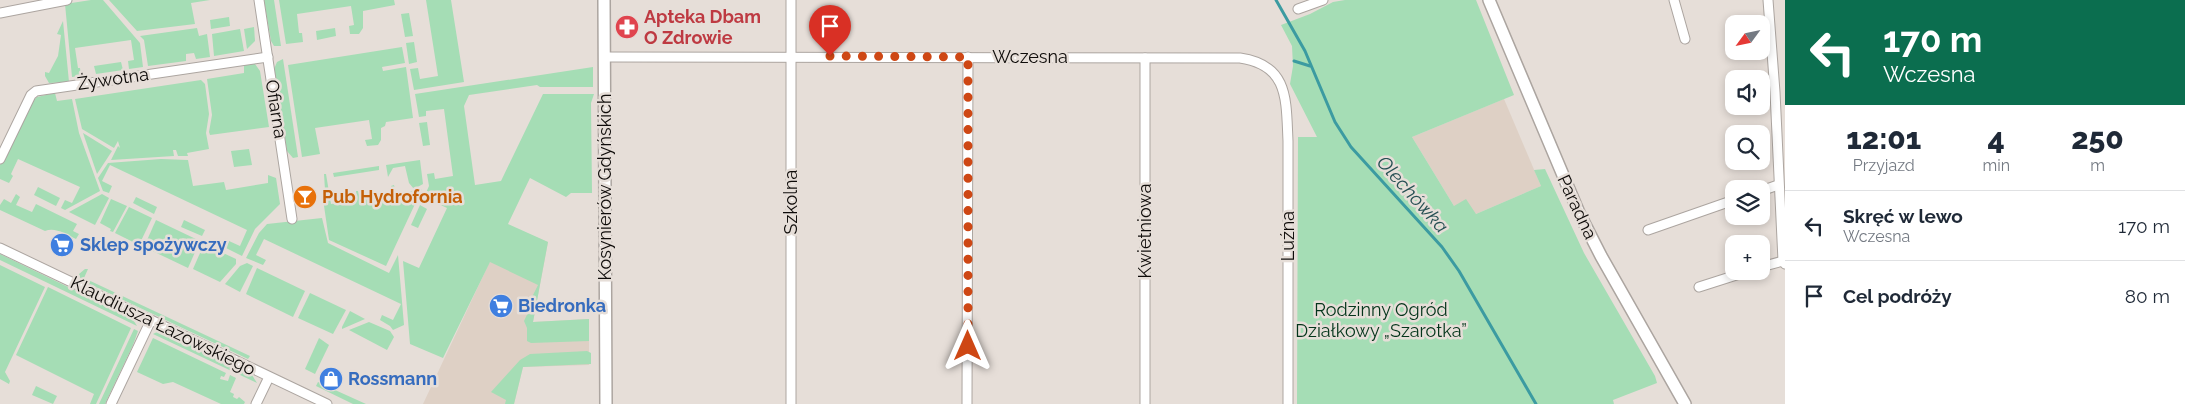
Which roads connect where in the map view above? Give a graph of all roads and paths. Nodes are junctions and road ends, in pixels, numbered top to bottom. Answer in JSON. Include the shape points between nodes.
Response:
{"nodes":[{"id":1,"x":67,"y":0,"type":"edge"},
{"id":2,"x":259,"y":0,"type":"edge"},
{"id":3,"x":604,"y":0,"type":"edge"},
{"id":4,"x":791,"y":0,"type":"edge"},
{"id":5,"x":1324,"y":0,"type":"edge"},
{"id":6,"x":1489,"y":0,"type":"edge"},
{"id":7,"x":1674,"y":0,"type":"edge"},
{"id":8,"x":1768,"y":0,"type":"edge"},
{"id":9,"x":1298,"y":9,"type":"dead end"},
{"id":10,"x":0,"y":13,"type":"edge"},
{"id":11,"x":1685,"y":39,"type":"dead end"},
{"id":12,"x":268,"y":56,"type":"junction"},
{"id":13,"x":791,"y":56,"type":"junction"},
{"id":14,"x":605,"y":57,"type":"junction"},
{"id":15,"x":968,"y":57,"type":"junction"},
{"id":16,"x":1145,"y":58,"type":"junction"},
{"id":17,"x":1273,"y":71,"type":"joint"},
{"id":18,"x":1785,"y":91,"type":"edge"},
{"id":19,"x":1775,"y":92,"type":"junction"},
{"id":20,"x":0,"y":159,"type":"edge"},
{"id":21,"x":1778,"y":185,"type":"junction"},
{"id":22,"x":1770,"y":188,"type":"edge"},
{"id":23,"x":1782,"y":196,"type":"edge"},
{"id":24,"x":1725,"y":203,"type":"edge"},
{"id":25,"x":292,"y":219,"type":"dead end"},
{"id":26,"x":1648,"y":230,"type":"dead end"},
{"id":27,"x":0,"y":248,"type":"edge"},
{"id":28,"x":1784,"y":260,"type":"edge"},
{"id":29,"x":1770,"y":264,"type":"edge"},
{"id":30,"x":1725,"y":279,"type":"edge"},
{"id":31,"x":1698,"y":287,"type":"dead end"},
{"id":32,"x":151,"y":320,"type":"junction"},
{"id":33,"x":269,"y":377,"type":"junction"},
{"id":34,"x":111,"y":404,"type":"edge"},
{"id":35,"x":256,"y":404,"type":"edge"},
{"id":36,"x":327,"y":404,"type":"edge"},
{"id":37,"x":606,"y":404,"type":"edge"},
{"id":38,"x":791,"y":404,"type":"edge"},
{"id":39,"x":967,"y":404,"type":"edge"},
{"id":40,"x":1145,"y":404,"type":"edge"},
{"id":41,"x":1288,"y":404,"type":"edge"},
{"id":42,"x":1685,"y":404,"type":"edge"}],
"edges":[{"from":1,"to":10,"type":"street"},
{"from":2,"to":12,"type":"street","name":"Ofiarna"},
{"from":3,"to":14,"type":"street","name":"Kosynierów Gdyńskich"},
{"from":4,"to":13,"type":"street","name":"Szkolna"},
{"from":5,"to":9,"type":"street"},
{"from":6,"to":42,"type":"street","name":"Paradna","via":[[1579,213]]},
{"from":7,"to":11,"type":"street"},
{"from":8,"to":19,"type":"street"},
{"from":12,"to":20,"type":"street","name":"Żywotna","via":[[36,91],[31,95]]},
{"from":12,"to":25,"type":"street","name":"Ofiarna"},
{"from":13,"to":14,"type":"street","name":"Wczesna"},
{"from":13,"to":15,"type":"street","name":"Wczesna"},
{"from":13,"to":38,"type":"street","name":"Szkolna"},
{"from":14,"to":37,"type":"street","name":"Kosynierów Gdyńskich"},
{"from":15,"to":16,"type":"street","name":"Wczesna"},
{"from":15,"to":39,"type":"street"},
{"from":16,"to":17,"type":"street","name":"Wczesna","via":[[1240,58]]},
{"from":16,"to":40,"type":"street","name":"Kwietniowa"},
{"from":17,"to":41,"type":"street","name":"Luźna","via":[[1284,89],[1288,141]]},
{"from":18,"to":19,"type":"street"},
{"from":19,"to":21,"type":"street"},
{"from":21,"to":22,"type":"street"},
{"from":21,"to":23,"type":"street"},
{"from":23,"to":28,"type":"street"},
{"from":24,"to":26,"type":"street"},
{"from":27,"to":32,"type":"street","name":"Klaudiusza Łazowskiego"},
{"from":28,"to":29,"type":"street"},
{"from":30,"to":31,"type":"street"},
{"from":32,"to":33,"type":"street","name":"Klaudiusza Łazowskiego"},
{"from":32,"to":34,"type":"street"},
{"from":33,"to":35,"type":"street"},
{"from":33,"to":36,"type":"street","name":"Klaudiusza Łazowskiego"}]}
